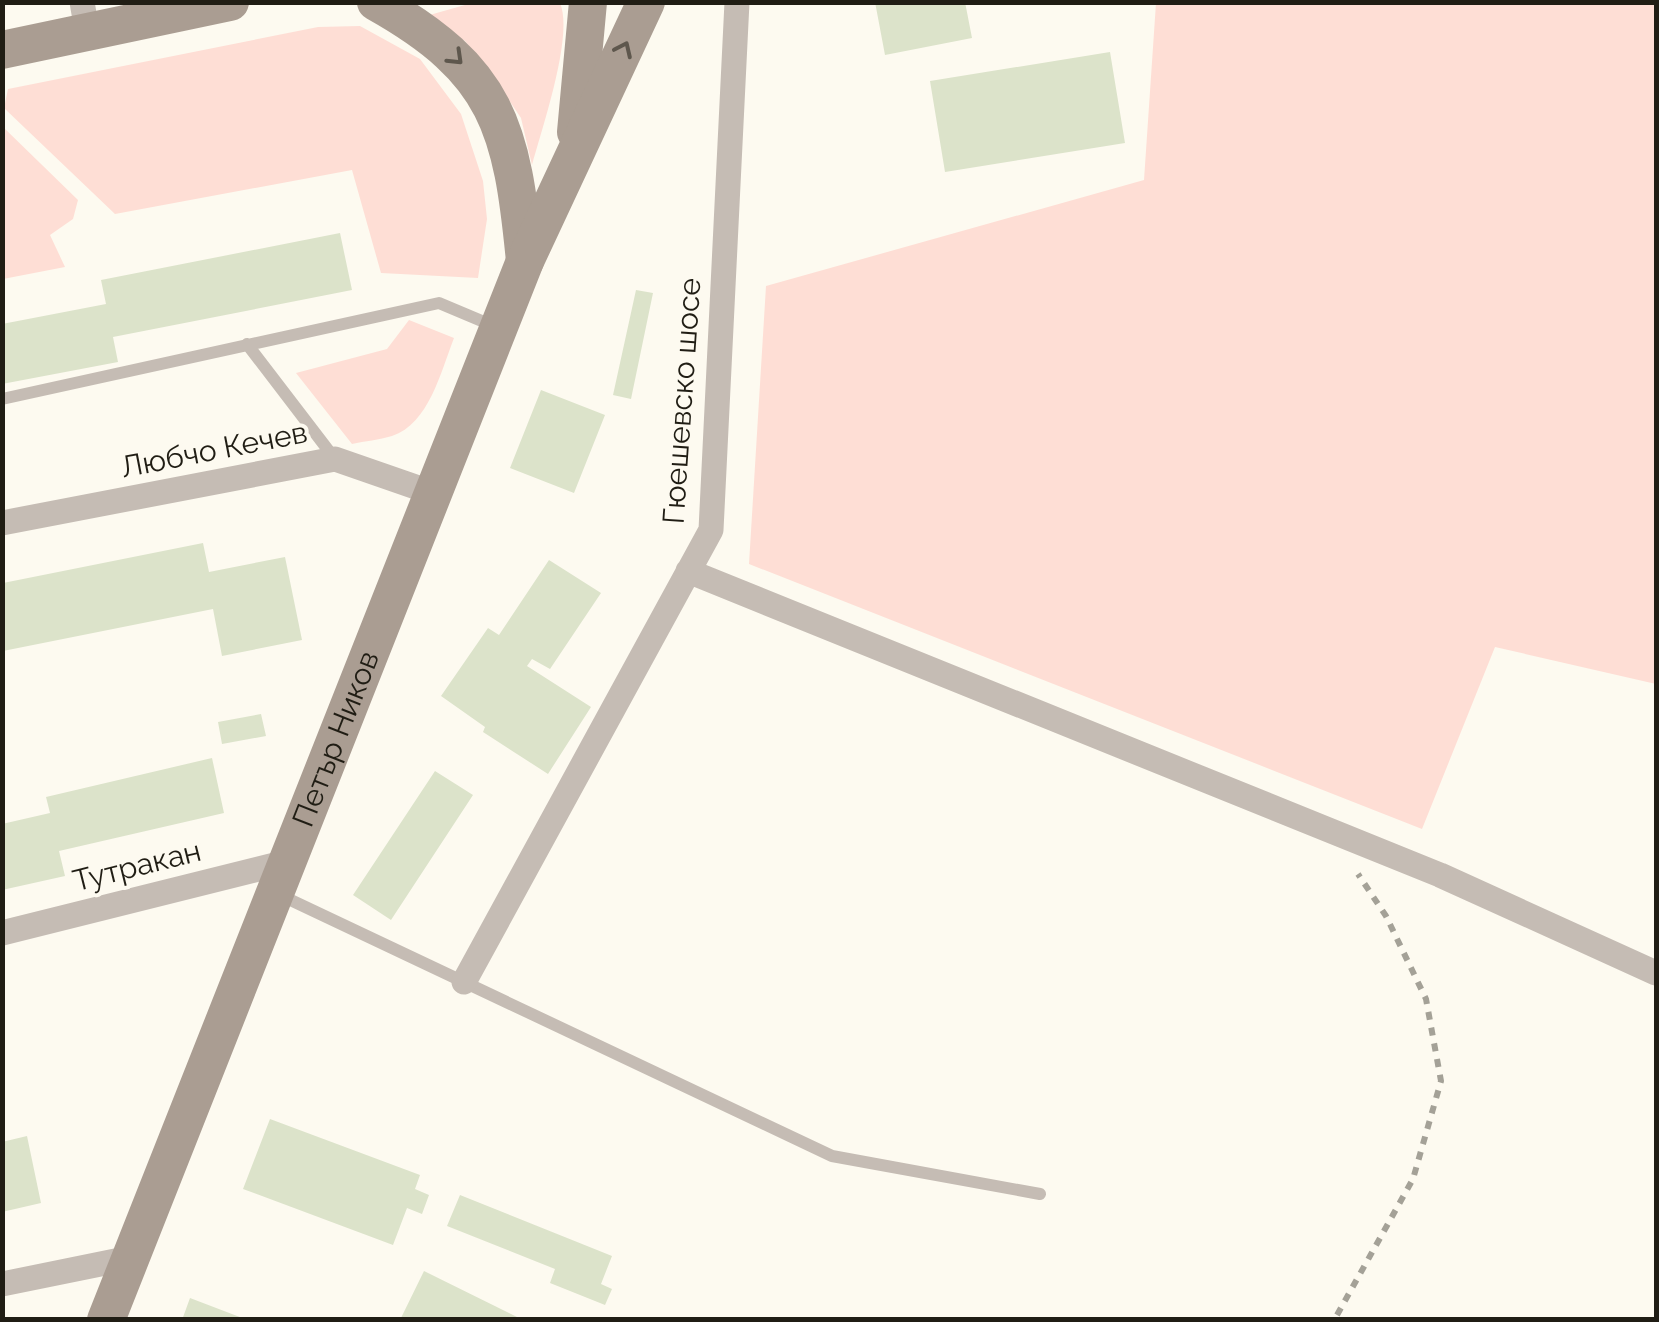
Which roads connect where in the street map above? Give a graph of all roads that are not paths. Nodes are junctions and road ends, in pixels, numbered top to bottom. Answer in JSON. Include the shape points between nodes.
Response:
{"nodes":[{"id":1,"x":230,"y":2,"type":"edge"},
{"id":2,"x":376,"y":2,"type":"edge"},
{"id":3,"x":588,"y":2,"type":"edge"},
{"id":4,"x":646,"y":2,"type":"edge"},
{"id":5,"x":736,"y":2,"type":"edge"},
{"id":6,"x":84,"y":17,"type":"edge"},
{"id":7,"x":2,"y":50,"type":"edge"},
{"id":8,"x":573,"y":160,"type":"junction"},
{"id":9,"x":525,"y":261,"type":"junction"},
{"id":10,"x":498,"y":328,"type":"junction"},
{"id":11,"x":247,"y":344,"type":"junction"},
{"id":12,"x":2,"y":399,"type":"edge"},
{"id":13,"x":335,"y":459,"type":"junction"},
{"id":14,"x":433,"y":493,"type":"junction"},
{"id":15,"x":2,"y":523,"type":"edge"},
{"id":16,"x":688,"y":571,"type":"junction"},
{"id":17,"x":281,"y":878,"type":"junction"},
{"id":18,"x":2,"y":932,"type":"edge"},
{"id":19,"x":1656,"y":973,"type":"edge"},
{"id":20,"x":464,"y":982,"type":"junction"},
{"id":21,"x":1040,"y":1194,"type":"dead end"},
{"id":22,"x":130,"y":1258,"type":"junction"},
{"id":23,"x":2,"y":1284,"type":"edge"},
{"id":24,"x":106,"y":1320,"type":"edge"}],
"edges":[{"from":1,"to":6,"type":"street"},
{"from":2,"to":9,"type":"street","one_way":true,"via":[[428,34],[484,90],[512,165]]},
{"from":3,"to":8,"type":"street","name":"Петър Ников"},
{"from":8,"to":4,"type":"street","name":"Петър Ников","one_way":true},
{"from":5,"to":16,"type":"street","name":"Гюешевско шосе","via":[[712,530]]},
{"from":6,"to":7,"type":"street"},
{"from":8,"to":9,"type":"street","name":"Петър Ников"},
{"from":9,"to":10,"type":"street","name":"Петър Ников"},
{"from":10,"to":11,"type":"lane","via":[[438,304]]},
{"from":10,"to":14,"type":"street","name":"Петър Ников"},
{"from":11,"to":12,"type":"lane"},
{"from":11,"to":13,"type":"lane"},
{"from":13,"to":14,"type":"street","name":"Любчо Кечев"},
{"from":13,"to":15,"type":"street","name":"Любчо Кечев"},
{"from":14,"to":17,"type":"street","name":"Петър Ников"},
{"from":16,"to":19,"type":"street","via":[[1440,876]]},
{"from":16,"to":20,"type":"street","name":"Гюешевско шосе"},
{"from":17,"to":18,"type":"street","name":"Тутракан"},
{"from":17,"to":20,"type":"lane"},
{"from":17,"to":22,"type":"street","name":"Петър Ников"},
{"from":20,"to":21,"type":"lane","via":[[832,1156]]},
{"from":22,"to":23,"type":"street"},
{"from":22,"to":24,"type":"street","name":"Петър Ников"}]}
